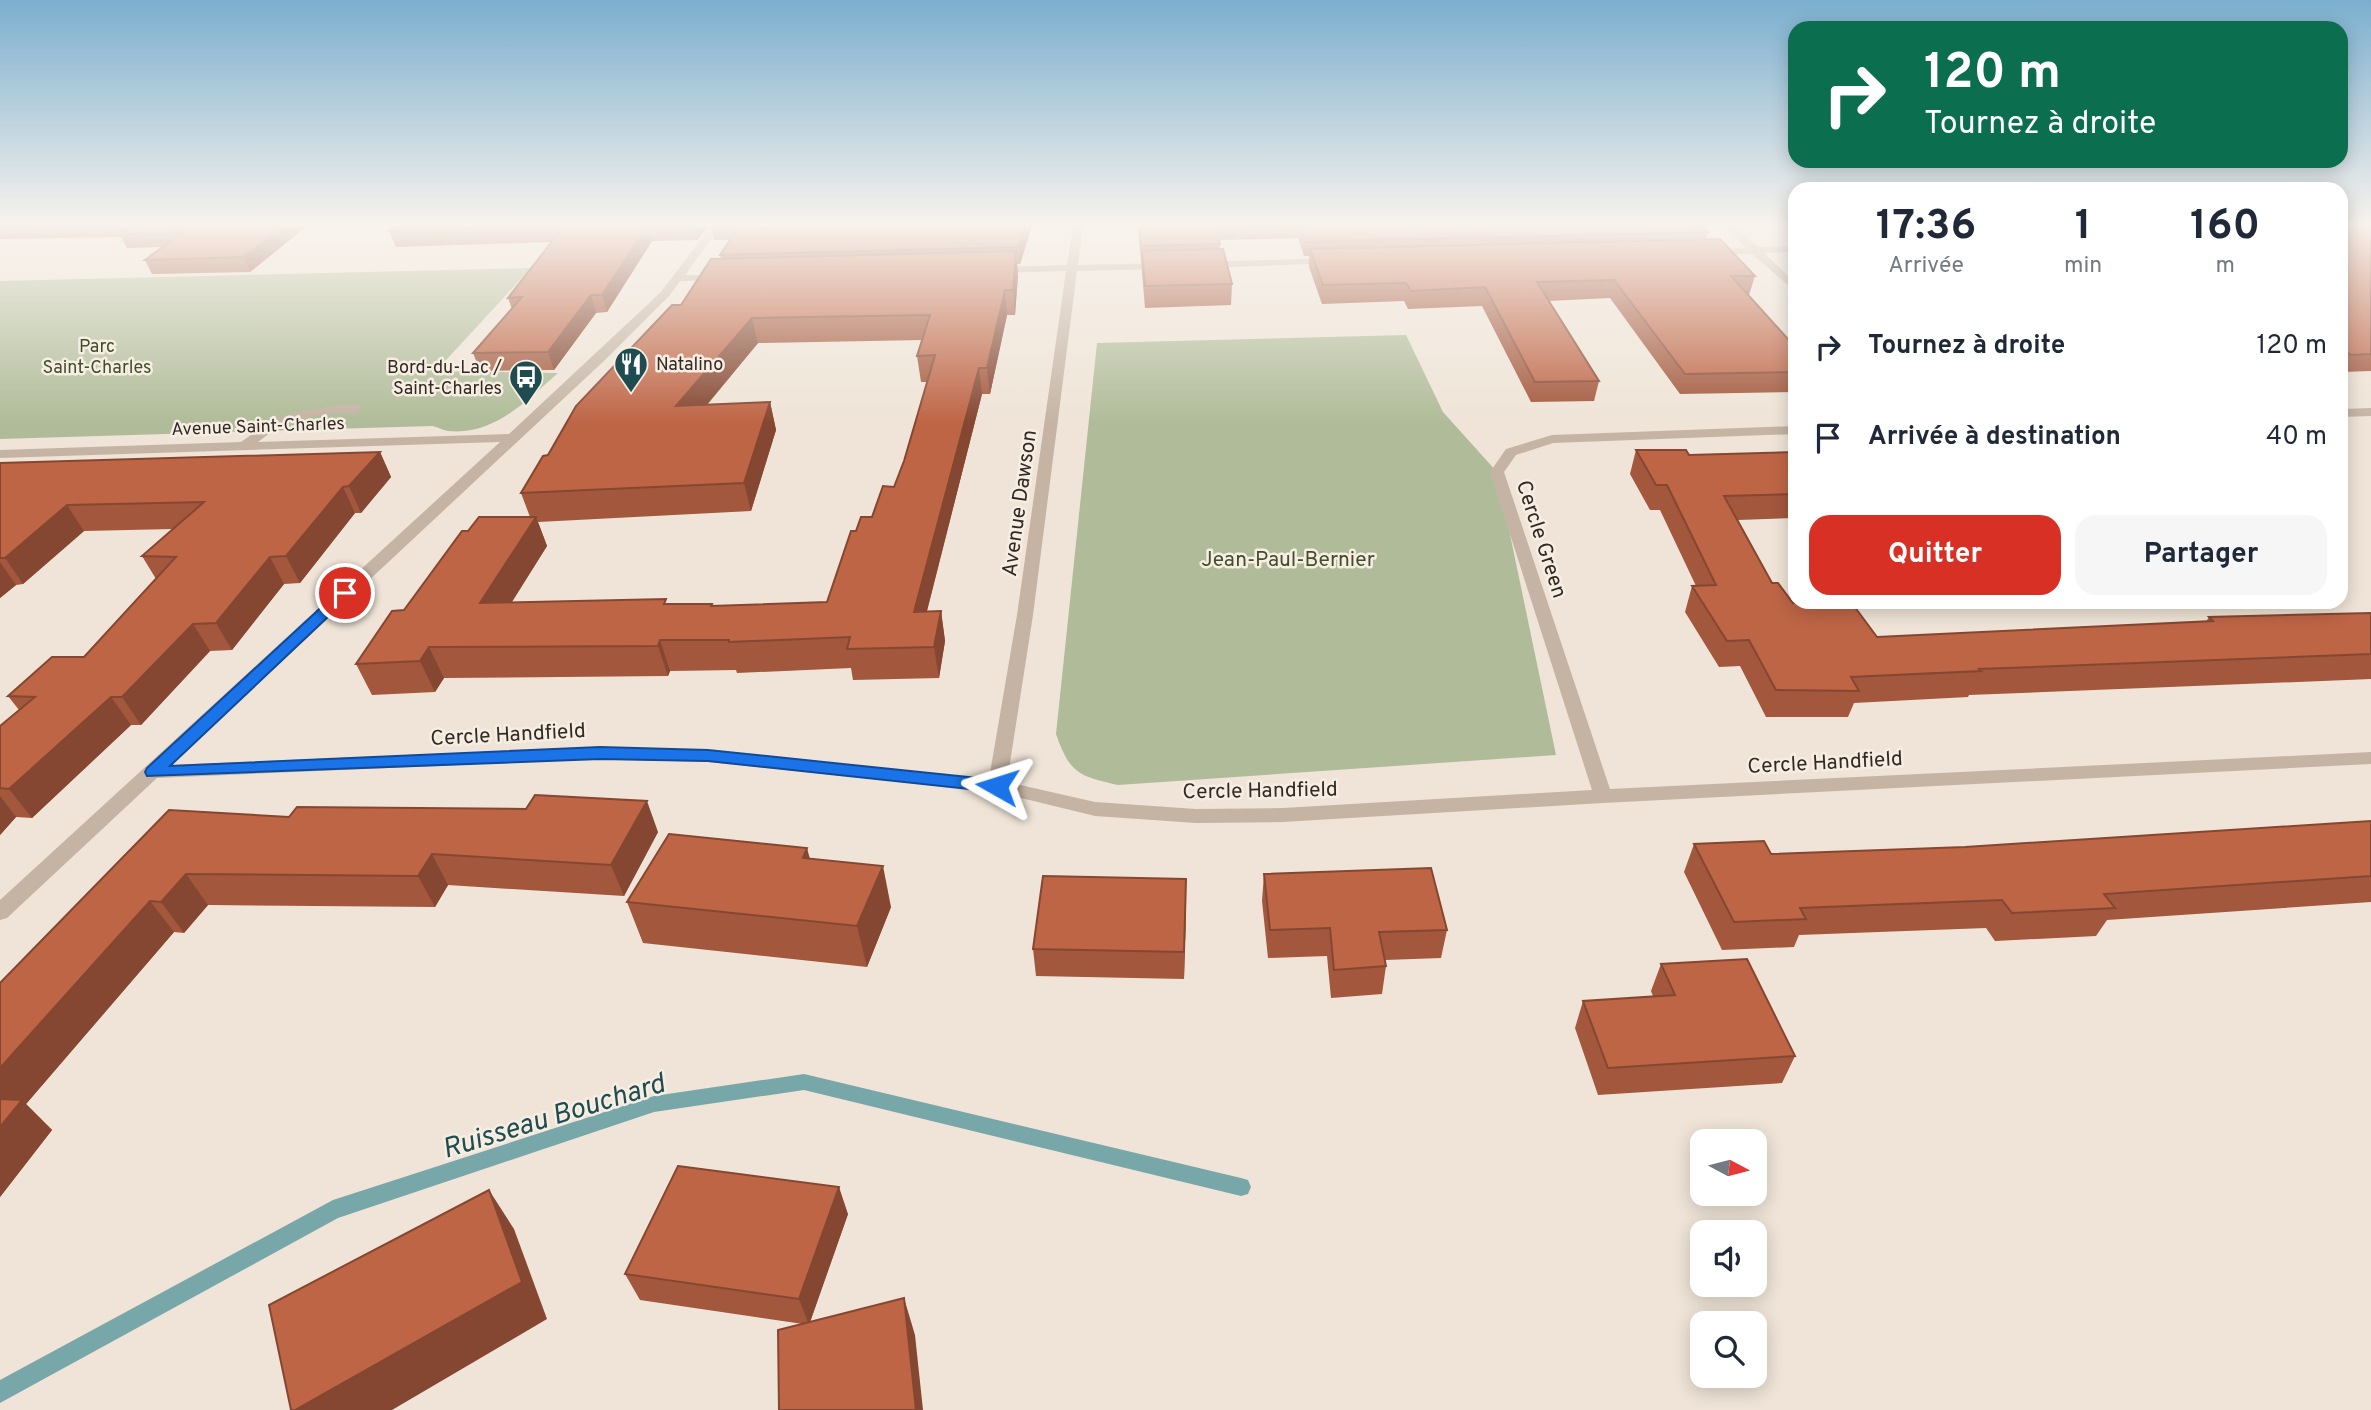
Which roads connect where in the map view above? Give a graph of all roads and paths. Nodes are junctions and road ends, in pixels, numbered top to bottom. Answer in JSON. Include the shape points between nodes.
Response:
{"nodes":[{"id":1,"x":665,"y":292,"type":"edge"},
{"id":2,"x":1071,"y":292,"type":"edge"},
{"id":3,"x":357,"y":409,"type":"dead end"},
{"id":4,"x":2371,"y":412,"type":"edge"},
{"id":5,"x":2348,"y":413,"type":"edge"},
{"id":6,"x":1788,"y":430,"type":"edge"},
{"id":7,"x":514,"y":438,"type":"junction"},
{"id":8,"x":245,"y":446,"type":"junction"},
{"id":9,"x":0,"y":454,"type":"edge"},
{"id":10,"x":2371,"y":758,"type":"edge"},
{"id":11,"x":153,"y":772,"type":"junction"},
{"id":12,"x":997,"y":786,"type":"junction"},
{"id":13,"x":1603,"y":796,"type":"junction"},
{"id":14,"x":0,"y":912,"type":"edge"}],
"edges":[{"from":1,"to":7,"type":"street"},
{"from":2,"to":12,"type":"street","name":"Avenue Dawson"},
{"from":3,"to":8,"type":"street","via":[[290,417],[273,423]]},
{"from":4,"to":5,"type":"street"},
{"from":6,"to":13,"type":"street","name":"Cercle Green","via":[[1552,439],[1511,452],[1497,471]]},
{"from":7,"to":8,"type":"street","name":"Avenue Saint-Charles"},
{"from":7,"to":11,"type":"street"},
{"from":8,"to":9,"type":"street","name":"Avenue Saint-Charles"},
{"from":10,"to":13,"type":"street","name":"Cercle Handfield"},
{"from":11,"to":12,"type":"street","name":"Cercle Handfield","via":[[600,753],[708,756]]},
{"from":11,"to":14,"type":"street"},
{"from":12,"to":13,"type":"street","name":"Cercle Handfield","via":[[1095,809],[1196,816]]}]}
